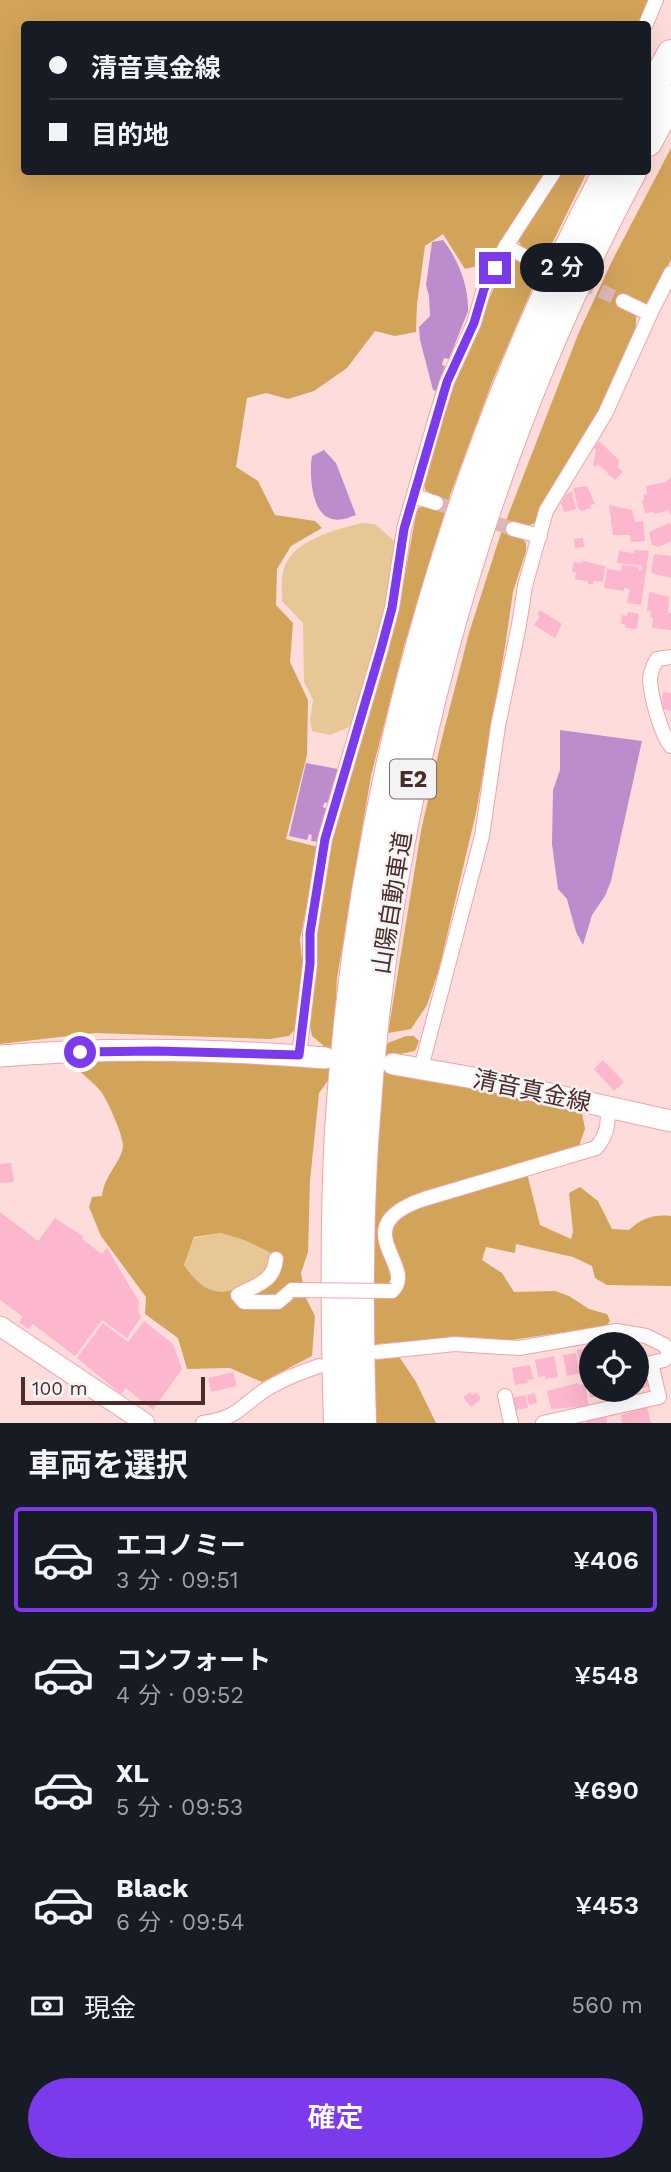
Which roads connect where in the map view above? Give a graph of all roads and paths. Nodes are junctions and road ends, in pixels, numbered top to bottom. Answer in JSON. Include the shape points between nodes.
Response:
{"nodes":[{"id":1,"x":656,"y":0,"type":"edge"},
{"id":2,"x":647,"y":21,"type":"edge"},
{"id":3,"x":671,"y":54,"type":"edge"},
{"id":4,"x":651,"y":91,"type":"edge"},
{"id":5,"x":671,"y":99,"type":"edge"},
{"id":6,"x":651,"y":136,"type":"edge"},
{"id":7,"x":552,"y":175,"type":"edge"},
{"id":8,"x":606,"y":175,"type":"edge"},
{"id":9,"x":631,"y":175,"type":"edge"},
{"id":10,"x":506,"y":246,"type":"junction"},
{"id":11,"x":524,"y":256,"type":"tunnel mouth"},
{"id":12,"x":671,"y":272,"type":"edge"},
{"id":13,"x":622,"y":302,"type":"tunnel mouth"},
{"id":14,"x":650,"y":314,"type":"junction"},
{"id":15,"x":414,"y":496,"type":"junction"},
{"id":16,"x":436,"y":503,"type":"tunnel mouth"},
{"id":17,"x":513,"y":529,"type":"tunnel mouth"},
{"id":18,"x":540,"y":536,"type":"junction"},
{"id":19,"x":671,"y":657,"type":"edge"},
{"id":20,"x":671,"y":746,"type":"edge"},
{"id":21,"x":299,"y":1055,"type":"junction"},
{"id":22,"x":0,"y":1056,"type":"edge"},
{"id":23,"x":326,"y":1058,"type":"dead end"},
{"id":24,"x":393,"y":1065,"type":"dead end"},
{"id":25,"x":421,"y":1068,"type":"junction"},
{"id":26,"x":608,"y":1107,"type":"junction"},
{"id":27,"x":671,"y":1121,"type":"edge"},
{"id":28,"x":276,"y":1259,"type":"dead end"},
{"id":29,"x":0,"y":1326,"type":"edge"},
{"id":30,"x":377,"y":1352,"type":"dead end"},
{"id":31,"x":671,"y":1352,"type":"edge"},
{"id":32,"x":319,"y":1366,"type":"dead end"},
{"id":33,"x":505,"y":1396,"type":"dead end"},
{"id":34,"x":145,"y":1423,"type":"edge"},
{"id":35,"x":203,"y":1423,"type":"edge"},
{"id":36,"x":338,"y":1423,"type":"edge"},
{"id":37,"x":362,"y":1423,"type":"edge"},
{"id":38,"x":511,"y":1423,"type":"edge"},
{"id":39,"x":543,"y":1423,"type":"edge"}],
"edges":[{"from":1,"to":2,"type":"street"},
{"from":3,"to":4,"type":"highway"},
{"from":5,"to":6,"type":"highway"},
{"from":7,"to":10,"type":"street"},
{"from":8,"to":36,"type":"highway","name":"山陽自動車道","number":"E2","via":[[535,322],[470,486],[421,644],[376,836],[340,1129],[335,1321]]},
{"from":9,"to":37,"type":"highway","name":"山陽自動車道","number":"E2","via":[[556,330],[496,482],[466,568],[424,724],[382,965],[368,1089],[360,1213]]},
{"from":10,"to":11,"type":"street"},
{"from":10,"to":15,"type":"street","via":[[447,382]]},
{"from":12,"to":14,"type":"street"},
{"from":13,"to":14,"type":"street"},
{"from":14,"to":18,"type":"street","via":[[605,414],[546,511]]},
{"from":15,"to":16,"type":"street"},
{"from":15,"to":21,"type":"street","via":[[389,618],[325,839],[310,933]]},
{"from":17,"to":18,"type":"street"},
{"from":18,"to":25,"type":"street","via":[[525,586],[482,836]]},
{"from":19,"to":20,"type":"street","via":[[657,659],[650,681],[664,736]]},
{"from":21,"to":22,"type":"main road","via":[[156,1051]]},
{"from":21,"to":23,"type":"main road"},
{"from":24,"to":25,"type":"main road","name":"清音真金線"},
{"from":25,"to":26,"type":"main road","name":"清音真金線"},
{"from":26,"to":27,"type":"main road","name":"清音真金線"},
{"from":26,"to":28,"type":"street","bridge":true,"via":[[609,1128],[596,1148],[424,1199],[392,1214],[385,1224],[385,1238],[400,1276],[392,1291],[292,1290],[278,1302],[244,1302],[238,1295],[272,1276]]},
{"from":29,"to":34,"type":"street"},
{"from":30,"to":31,"type":"street","via":[[455,1344],[519,1348],[617,1331],[646,1336]]},
{"from":31,"to":39,"type":"street","via":[[664,1360],[651,1363],[659,1397]]},
{"from":32,"to":35,"type":"street","via":[[263,1392],[234,1415]]},
{"from":33,"to":38,"type":"street"}]}
